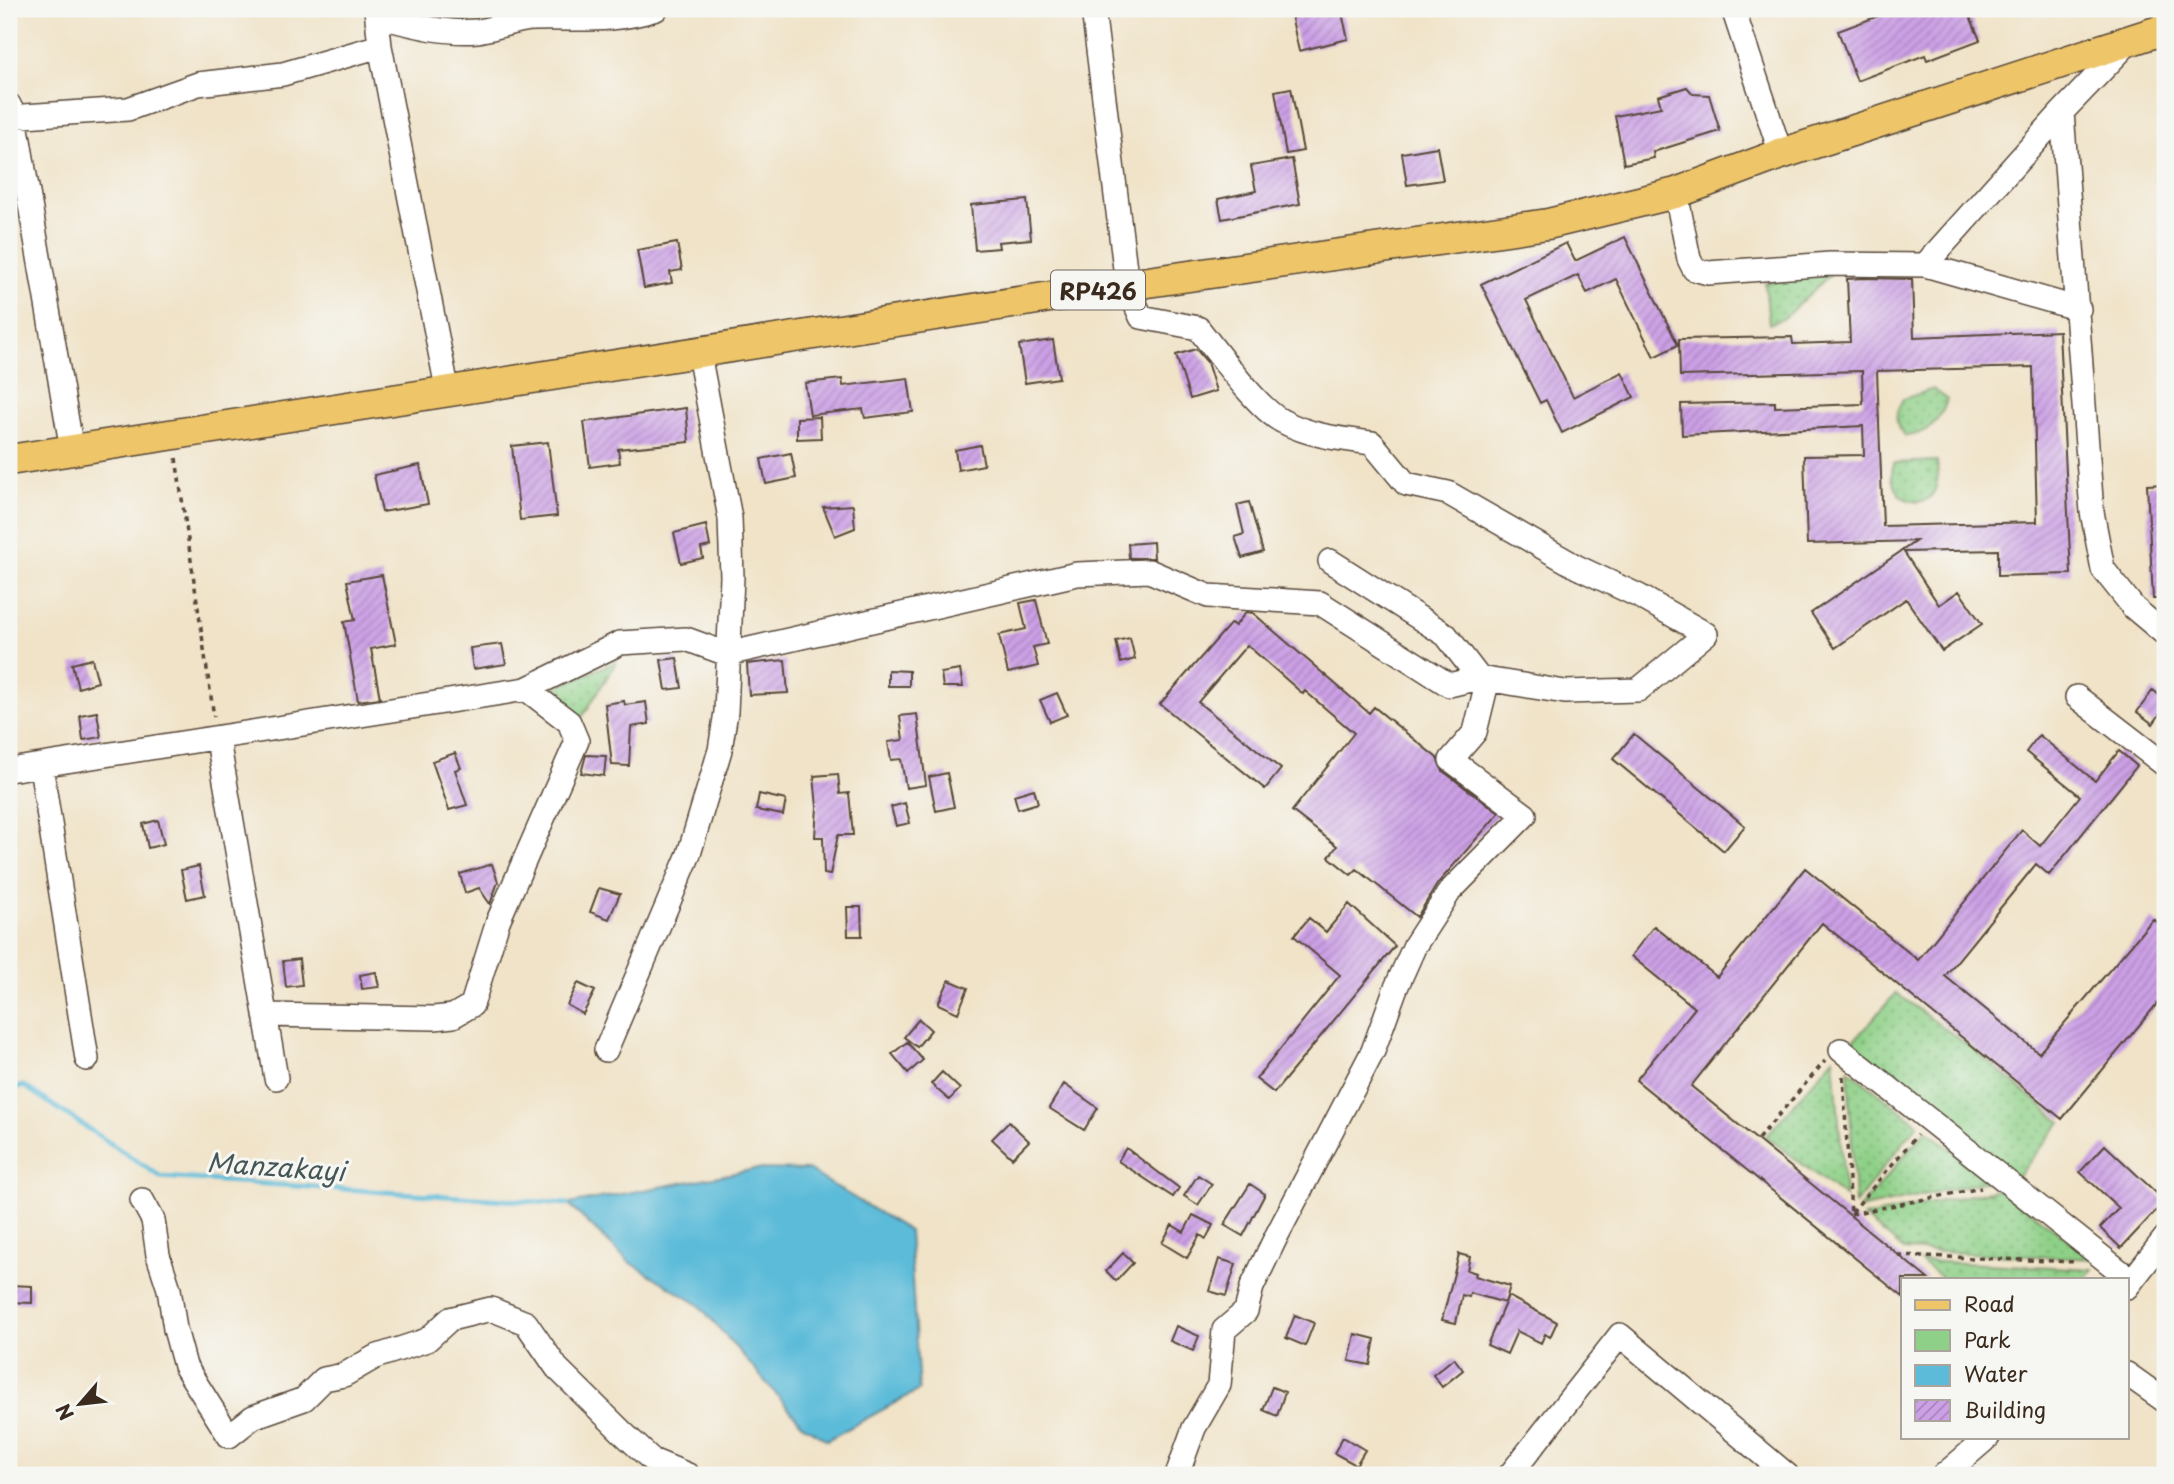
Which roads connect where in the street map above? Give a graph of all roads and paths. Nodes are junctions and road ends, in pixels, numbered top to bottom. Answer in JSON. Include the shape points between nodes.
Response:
{"nodes":[{"id":1,"x":656,"y":9,"type":"edge"},
{"id":2,"x":1093,"y":9,"type":"edge"},
{"id":3,"x":1733,"y":9,"type":"edge"},
{"id":4,"x":377,"y":13,"type":"edge"},
{"id":5,"x":2165,"y":29,"type":"edge"},
{"id":6,"x":2127,"y":44,"type":"junction"},
{"id":7,"x":380,"y":46,"type":"junction"},
{"id":8,"x":2062,"y":112,"type":"junction"},
{"id":9,"x":11,"y":113,"type":"edge"},
{"id":10,"x":1781,"y":154,"type":"junction"},
{"id":11,"x":1676,"y":193,"type":"junction"},
{"id":12,"x":1925,"y":265,"type":"junction"},
{"id":13,"x":1126,"y":285,"type":"junction"},
{"id":14,"x":2079,"y":309,"type":"junction"},
{"id":15,"x":699,"y":354,"type":"junction"},
{"id":16,"x":448,"y":393,"type":"junction"},
{"id":17,"x":173,"y":435,"type":"junction"},
{"id":18,"x":72,"y":450,"type":"junction"},
{"id":19,"x":9,"y":460,"type":"edge"},
{"id":20,"x":1331,"y":561,"type":"dead end"},
{"id":21,"x":2165,"y":634,"type":"edge"},
{"id":22,"x":727,"y":654,"type":"junction"},
{"id":23,"x":1479,"y":678,"type":"junction"},
{"id":24,"x":526,"y":690,"type":"junction"},
{"id":25,"x":2077,"y":697,"type":"dead end"},
{"id":26,"x":218,"y":740,"type":"junction"},
{"id":27,"x":2165,"y":765,"type":"edge"},
{"id":28,"x":41,"y":766,"type":"junction"},
{"id":29,"x":9,"y":770,"type":"edge"},
{"id":30,"x":265,"y":1015,"type":"junction"},
{"id":31,"x":606,"y":1050,"type":"dead end"},
{"id":32,"x":1841,"y":1050,"type":"junction"},
{"id":33,"x":88,"y":1059,"type":"dead end"},
{"id":34,"x":276,"y":1078,"type":"dead end"},
{"id":35,"x":1930,"y":1121,"type":"junction"},
{"id":36,"x":1758,"y":1139,"type":"dead end"},
{"id":37,"x":2007,"y":1183,"type":"junction"},
{"id":38,"x":142,"y":1200,"type":"dead end"},
{"id":39,"x":1851,"y":1214,"type":"junction"},
{"id":40,"x":2165,"y":1238,"type":"edge"},
{"id":41,"x":1898,"y":1255,"type":"dead end"},
{"id":42,"x":2110,"y":1264,"type":"junction"},
{"id":43,"x":2123,"y":1278,"type":"edge"},
{"id":44,"x":2129,"y":1284,"type":"edge"},
{"id":45,"x":2128,"y":1375,"type":"edge"},
{"id":46,"x":2165,"y":1401,"type":"edge"},
{"id":47,"x":1987,"y":1438,"type":"edge"},
{"id":48,"x":688,"y":1475,"type":"edge"},
{"id":49,"x":1177,"y":1475,"type":"edge"},
{"id":50,"x":1510,"y":1475,"type":"edge"},
{"id":51,"x":1787,"y":1475,"type":"edge"},
{"id":52,"x":1944,"y":1475,"type":"edge"}],
"edges":[{"from":1,"to":4,"type":"street","via":[[629,18],[581,22],[532,19],[477,31],[429,29]]},
{"from":2,"to":13,"type":"street"},
{"from":3,"to":10,"type":"street"},
{"from":4,"to":7,"type":"street"},
{"from":5,"to":6,"type":"main road","number":"RP426"},
{"from":6,"to":8,"type":"street"},
{"from":6,"to":10,"type":"main road","number":"RP426"},
{"from":7,"to":9,"type":"street","via":[[283,74],[198,84],[128,109]]},
{"from":7,"to":16,"type":"street"},
{"from":8,"to":12,"type":"street"},
{"from":8,"to":14,"type":"street"},
{"from":9,"to":18,"type":"street"},
{"from":10,"to":11,"type":"main road","number":"RP426"},
{"from":11,"to":12,"type":"street","via":[[1694,269],[1708,273],[1830,264]]},
{"from":11,"to":13,"type":"main road","number":"RP426","via":[[1548,224]]},
{"from":12,"to":14,"type":"street"},
{"from":13,"to":15,"type":"main road","number":"RP426"},
{"from":13,"to":23,"type":"street","via":[[1141,317],[1198,328],[1236,377],[1279,420],[1319,436],[1371,443],[1406,484],[1448,494],[1706,634],[1638,690],[1565,692]]},
{"from":14,"to":21,"type":"street","via":[[2092,512],[2103,569],[2134,608]]},
{"from":15,"to":16,"type":"main road","number":"RP426"},
{"from":15,"to":22,"type":"street","via":[[730,519]]},
{"from":16,"to":17,"type":"main road","number":"RP426"},
{"from":17,"to":18,"type":"main road","number":"RP426"},
{"from":17,"to":26,"type":"path"},
{"from":18,"to":19,"type":"main road","number":"RP426"},
{"from":20,"to":23,"type":"street","via":[[1446,635]]},
{"from":22,"to":23,"type":"street","via":[[1077,575],[1149,571],[1208,596],[1320,603],[1449,685]]},
{"from":22,"to":24,"type":"street","via":[[687,639],[620,643]]},
{"from":22,"to":31,"type":"street","via":[[720,750],[693,841]]},
{"from":23,"to":49,"type":"street","via":[[1486,687],[1475,732],[1451,760],[1525,815],[1450,891],[1415,945],[1373,1051],[1270,1250],[1246,1311],[1224,1330],[1219,1385],[1195,1428]]},
{"from":24,"to":26,"type":"street"},
{"from":24,"to":30,"type":"street","via":[[569,722],[577,741],[498,921],[472,1005],[453,1016],[434,1018]]},
{"from":25,"to":27,"type":"street"},
{"from":26,"to":28,"type":"street"},
{"from":26,"to":30,"type":"street"},
{"from":28,"to":29,"type":"street"},
{"from":28,"to":33,"type":"street"},
{"from":30,"to":34,"type":"street"},
{"from":32,"to":35,"type":"street"},
{"from":32,"to":36,"type":"path","via":[[1832,1053]]},
{"from":32,"to":39,"type":"path"},
{"from":35,"to":37,"type":"street"},
{"from":35,"to":39,"type":"path"},
{"from":37,"to":39,"type":"path"},
{"from":37,"to":42,"type":"street"},
{"from":38,"to":48,"type":"street","via":[[153,1220],[186,1366],[229,1436],[253,1417],[304,1399],[324,1379],[427,1340],[450,1319],[491,1309],[526,1323],[557,1368],[623,1433],[653,1460]]},
{"from":40,"to":44,"type":"street"},
{"from":41,"to":42,"type":"path"},
{"from":42,"to":43,"type":"street"},
{"from":45,"to":46,"type":"street"},
{"from":47,"to":52,"type":"street"},
{"from":50,"to":51,"type":"street","via":[[1620,1335]]}]}
